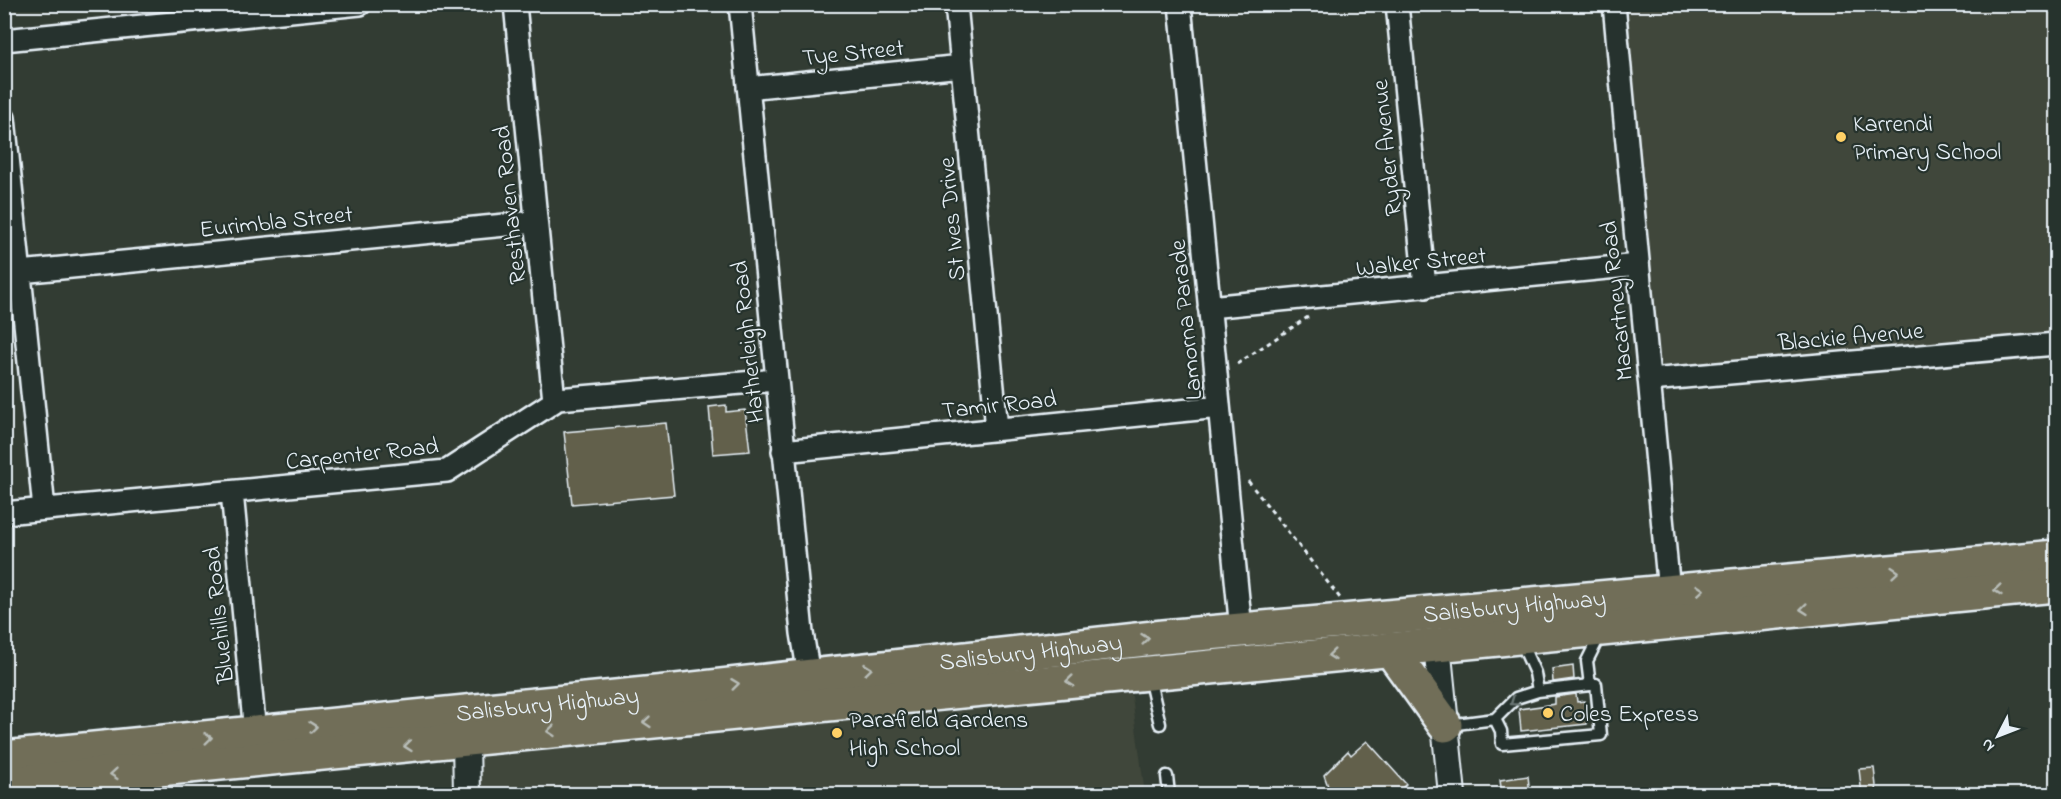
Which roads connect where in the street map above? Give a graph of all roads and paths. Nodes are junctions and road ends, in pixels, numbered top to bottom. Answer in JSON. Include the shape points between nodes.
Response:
{"nodes":[{"id":1,"x":360,"y":4,"type":"edge"},
{"id":2,"x":514,"y":4,"type":"edge"},
{"id":3,"x":740,"y":4,"type":"edge"},
{"id":4,"x":957,"y":4,"type":"edge"},
{"id":5,"x":1180,"y":4,"type":"edge"},
{"id":6,"x":1397,"y":4,"type":"edge"},
{"id":7,"x":1614,"y":4,"type":"edge"},
{"id":8,"x":4,"y":40,"type":"edge"},
{"id":9,"x":962,"y":66,"type":"junction"},
{"id":10,"x":748,"y":88,"type":"junction"},
{"id":11,"x":4,"y":118,"type":"edge"},
{"id":12,"x":536,"y":222,"type":"junction"},
{"id":13,"x":1638,"y":265,"type":"junction"},
{"id":14,"x":20,"y":272,"type":"junction"},
{"id":15,"x":1425,"y":287,"type":"junction"},
{"id":16,"x":1209,"y":307,"type":"junction"},
{"id":17,"x":1317,"y":312,"type":"dead end"},
{"id":18,"x":2056,"y":344,"type":"edge"},
{"id":19,"x":1237,"y":364,"type":"dead end"},
{"id":20,"x":776,"y":380,"type":"junction"},
{"id":21,"x":1650,"y":380,"type":"junction"},
{"id":22,"x":554,"y":401,"type":"junction"},
{"id":23,"x":1219,"y":407,"type":"junction"},
{"id":24,"x":997,"y":429,"type":"junction"},
{"id":25,"x":783,"y":451,"type":"junction"},
{"id":26,"x":1248,"y":481,"type":"dead end"},
{"id":27,"x":232,"y":492,"type":"junction"},
{"id":28,"x":44,"y":509,"type":"junction"},
{"id":29,"x":4,"y":513,"type":"edge"},
{"id":30,"x":2056,"y":557,"type":"edge"},
{"id":31,"x":2056,"y":562,"type":"edge"},
{"id":32,"x":2056,"y":585,"type":"edge"},
{"id":33,"x":1343,"y":602,"type":"dead end"},
{"id":34,"x":1670,"y":607,"type":"junction"},
{"id":35,"x":1602,"y":629,"type":"junction"},
{"id":36,"x":1241,"y":630,"type":"junction"},
{"id":37,"x":1437,"y":639,"type":"junction"},
{"id":38,"x":1531,"y":647,"type":"junction"},
{"id":39,"x":1390,"y":649,"type":"junction"},
{"id":40,"x":1148,"y":673,"type":"junction"},
{"id":41,"x":1590,"y":685,"type":"junction"},
{"id":42,"x":811,"y":691,"type":"junction"},
{"id":43,"x":1538,"y":691,"type":"junction"},
{"id":44,"x":1495,"y":719,"type":"junction"},
{"id":45,"x":1160,"y":724,"type":"dead end"},
{"id":46,"x":1445,"y":725,"type":"junction"},
{"id":47,"x":464,"y":726,"type":"junction"},
{"id":48,"x":256,"y":746,"type":"junction"},
{"id":49,"x":4,"y":758,"type":"edge"},
{"id":50,"x":1167,"y":776,"type":"dead end"},
{"id":51,"x":4,"y":784,"type":"edge"},
{"id":52,"x":467,"y":795,"type":"edge"},
{"id":53,"x":1169,"y":795,"type":"edge"},
{"id":54,"x":1452,"y":795,"type":"edge"}],
"edges":[{"from":1,"to":8,"type":"street"},
{"from":2,"to":12,"type":"street","name":"Resthaven Road"},
{"from":3,"to":10,"type":"street","name":"Hatherleigh Road"},
{"from":4,"to":9,"type":"street","name":"St Ives Drive"},
{"from":5,"to":16,"type":"street","name":"Lamorna Parade"},
{"from":6,"to":15,"type":"street","name":"Ryder Avenue"},
{"from":7,"to":13,"type":"street","name":"Macartney Road"},
{"from":9,"to":10,"type":"street","name":"Tye Street"},
{"from":9,"to":24,"type":"street","name":"St Ives Drive"},
{"from":10,"to":20,"type":"street","name":"Hatherleigh Road"},
{"from":11,"to":14,"type":"street"},
{"from":12,"to":14,"type":"street","name":"Eurimbla Street"},
{"from":12,"to":22,"type":"street","name":"Resthaven Road"},
{"from":13,"to":15,"type":"street","name":"Walker Street"},
{"from":13,"to":21,"type":"street","name":"Macartney Road"},
{"from":14,"to":28,"type":"street"},
{"from":15,"to":16,"type":"street","name":"Walker Street"},
{"from":16,"to":23,"type":"street","name":"Lamorna Parade"},
{"from":17,"to":19,"type":"path"},
{"from":18,"to":21,"type":"street","name":"Blackie Avenue"},
{"from":20,"to":22,"type":"street","name":"Carpenter Road"},
{"from":20,"to":25,"type":"street","name":"Hatherleigh Road"},
{"from":21,"to":34,"type":"street","name":"Macartney Road"},
{"from":22,"to":27,"type":"street","name":"Carpenter Road","via":[[447,471]]},
{"from":23,"to":24,"type":"street","name":"Tamir Road"},
{"from":23,"to":36,"type":"street","name":"Lamorna Parade"},
{"from":24,"to":25,"type":"street","name":"Tamir Road"},
{"from":25,"to":42,"type":"street","name":"Hatherleigh Road"},
{"from":26,"to":33,"type":"path"},
{"from":27,"to":28,"type":"street","name":"Carpenter Road"},
{"from":27,"to":48,"type":"street","name":"Bluehills Road"},
{"from":28,"to":29,"type":"street","name":"Carpenter Road"},
{"from":30,"to":31,"type":"main road"},
{"from":34,"to":30,"type":"main road","name":"Salisbury Highway","one_way":true},
{"from":32,"to":34,"type":"main road","name":"Salisbury Highway","one_way":true},
{"from":34,"to":35,"type":"main road","name":"Salisbury Highway"},
{"from":34,"to":37,"type":"main road","name":"Salisbury Highway"},
{"from":35,"to":38,"type":"main road","name":"Salisbury Highway"},
{"from":35,"to":41,"type":"lane","via":[[1587,662]]},
{"from":36,"to":37,"type":"main road","name":"Salisbury Highway"},
{"from":42,"to":36,"type":"main road","name":"Salisbury Highway","one_way":true},
{"from":37,"to":38,"type":"main road","name":"Salisbury Highway"},
{"from":37,"to":39,"type":"main road","name":"Salisbury Highway"},
{"from":37,"to":46,"type":"street"},
{"from":38,"to":43,"type":"lane"},
{"from":39,"to":40,"type":"main road","name":"Salisbury Highway","one_way":true},
{"from":39,"to":46,"type":"main road"},
{"from":40,"to":42,"type":"main road","name":"Salisbury Highway","one_way":true},
{"from":40,"to":45,"type":"lane"},
{"from":41,"to":43,"type":"lane"},
{"from":41,"to":44,"type":"lane","via":[[1596,684],[1600,735],[1502,744]]},
{"from":42,"to":47,"type":"main road","name":"Salisbury Highway"},
{"from":43,"to":44,"type":"lane","one_way":true,"via":[[1516,698]]},
{"from":44,"to":46,"type":"lane"},
{"from":46,"to":54,"type":"street"},
{"from":47,"to":48,"type":"main road","name":"Salisbury Highway"},
{"from":47,"to":52,"type":"street"},
{"from":49,"to":48,"type":"main road","name":"Salisbury Highway","one_way":true},
{"from":48,"to":51,"type":"main road","name":"Salisbury Highway","one_way":true},
{"from":50,"to":53,"type":"lane"}]}
